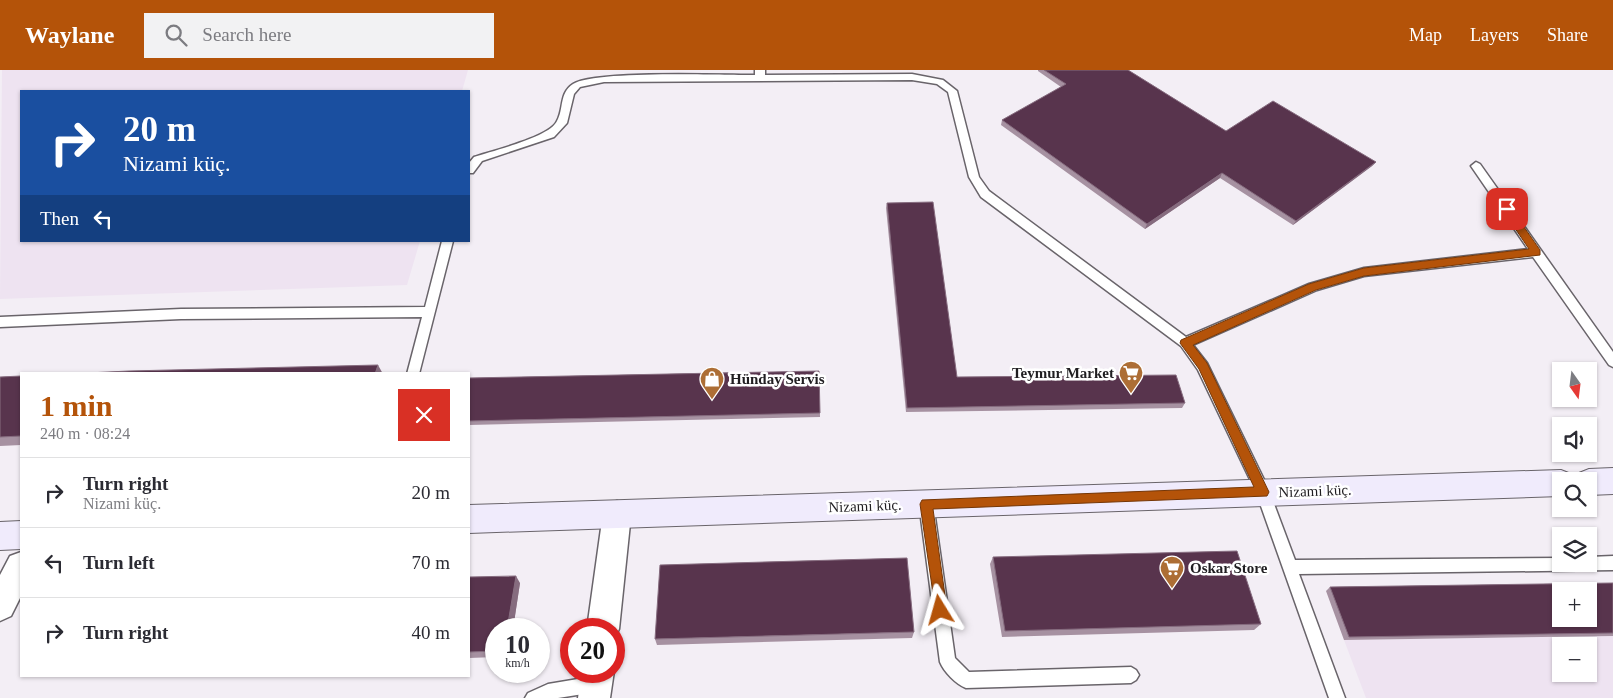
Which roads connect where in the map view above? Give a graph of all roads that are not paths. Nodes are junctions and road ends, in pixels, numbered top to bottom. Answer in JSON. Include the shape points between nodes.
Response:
{"nodes":[{"id":1,"x":760,"y":74,"type":"edge"},
{"id":2,"x":605,"y":75,"type":"edge"},
{"id":3,"x":473,"y":158,"type":"edge"},
{"id":4,"x":1476,"y":166,"type":"dead end"},
{"id":5,"x":448,"y":242,"type":"edge"},
{"id":6,"x":1537,"y":252,"type":"junction"},
{"id":7,"x":429,"y":312,"type":"junction"},
{"id":8,"x":0,"y":322,"type":"edge"},
{"id":9,"x":1185,"y":343,"type":"junction"},
{"id":10,"x":1613,"y":362,"type":"edge"},
{"id":11,"x":414,"y":372,"type":"edge"},
{"id":12,"x":1613,"y":481,"type":"edge"},
{"id":13,"x":1597,"y":482,"type":"edge"},
{"id":14,"x":1552,"y":483,"type":"edge"},
{"id":15,"x":1263,"y":492,"type":"junction"},
{"id":16,"x":926,"y":504,"type":"junction"},
{"id":17,"x":617,"y":514,"type":"junction"},
{"id":18,"x":470,"y":519,"type":"edge"},
{"id":19,"x":20,"y":535,"type":"edge"},
{"id":20,"x":0,"y":536,"type":"edge"},
{"id":21,"x":1613,"y":563,"type":"edge"},
{"id":22,"x":1552,"y":564,"type":"edge"},
{"id":23,"x":1597,"y":564,"type":"edge"},
{"id":24,"x":1290,"y":567,"type":"junction"},
{"id":25,"x":20,"y":568,"type":"edge"},
{"id":26,"x":0,"y":606,"type":"edge"},
{"id":27,"x":604,"y":618,"type":"edge"},
{"id":28,"x":1131,"y":675,"type":"dead end"},
{"id":29,"x":596,"y":685,"type":"edge"},
{"id":30,"x":533,"y":698,"type":"edge"},
{"id":31,"x":1338,"y":698,"type":"edge"}],
"edges":[{"from":1,"to":2,"type":"lane"},
{"from":1,"to":9,"type":"lane","via":[[912,78],[940,82],[952,91],[974,177],[985,194]]},
{"from":2,"to":3,"type":"lane","via":[[577,85],[569,93],[562,123],[550,135]]},
{"from":4,"to":6,"type":"lane"},
{"from":5,"to":7,"type":"lane"},
{"from":6,"to":9,"type":"lane","via":[[1364,272],[1312,287]]},
{"from":6,"to":10,"type":"lane"},
{"from":7,"to":8,"type":"lane","via":[[181,314]]},
{"from":7,"to":11,"type":"lane"},
{"from":9,"to":15,"type":"lane","via":[[1203,367]]},
{"from":12,"to":13,"type":"main road"},
{"from":14,"to":15,"type":"main road","name":"Nizami küç."},
{"from":15,"to":16,"type":"main road","name":"Nizami küç."},
{"from":15,"to":24,"type":"lane"},
{"from":16,"to":17,"type":"main road","name":"Nizami küç."},
{"from":16,"to":28,"type":"lane","via":[[948,662],[966,680]]},
{"from":17,"to":18,"type":"main road","name":"Nizami küç."},
{"from":17,"to":27,"type":"street"},
{"from":19,"to":20,"type":"main road"},
{"from":21,"to":23,"type":"lane"},
{"from":22,"to":24,"type":"lane"},
{"from":24,"to":31,"type":"lane"},
{"from":25,"to":26,"type":"street"},
{"from":29,"to":30,"type":"lane","via":[[548,692]]}]}
